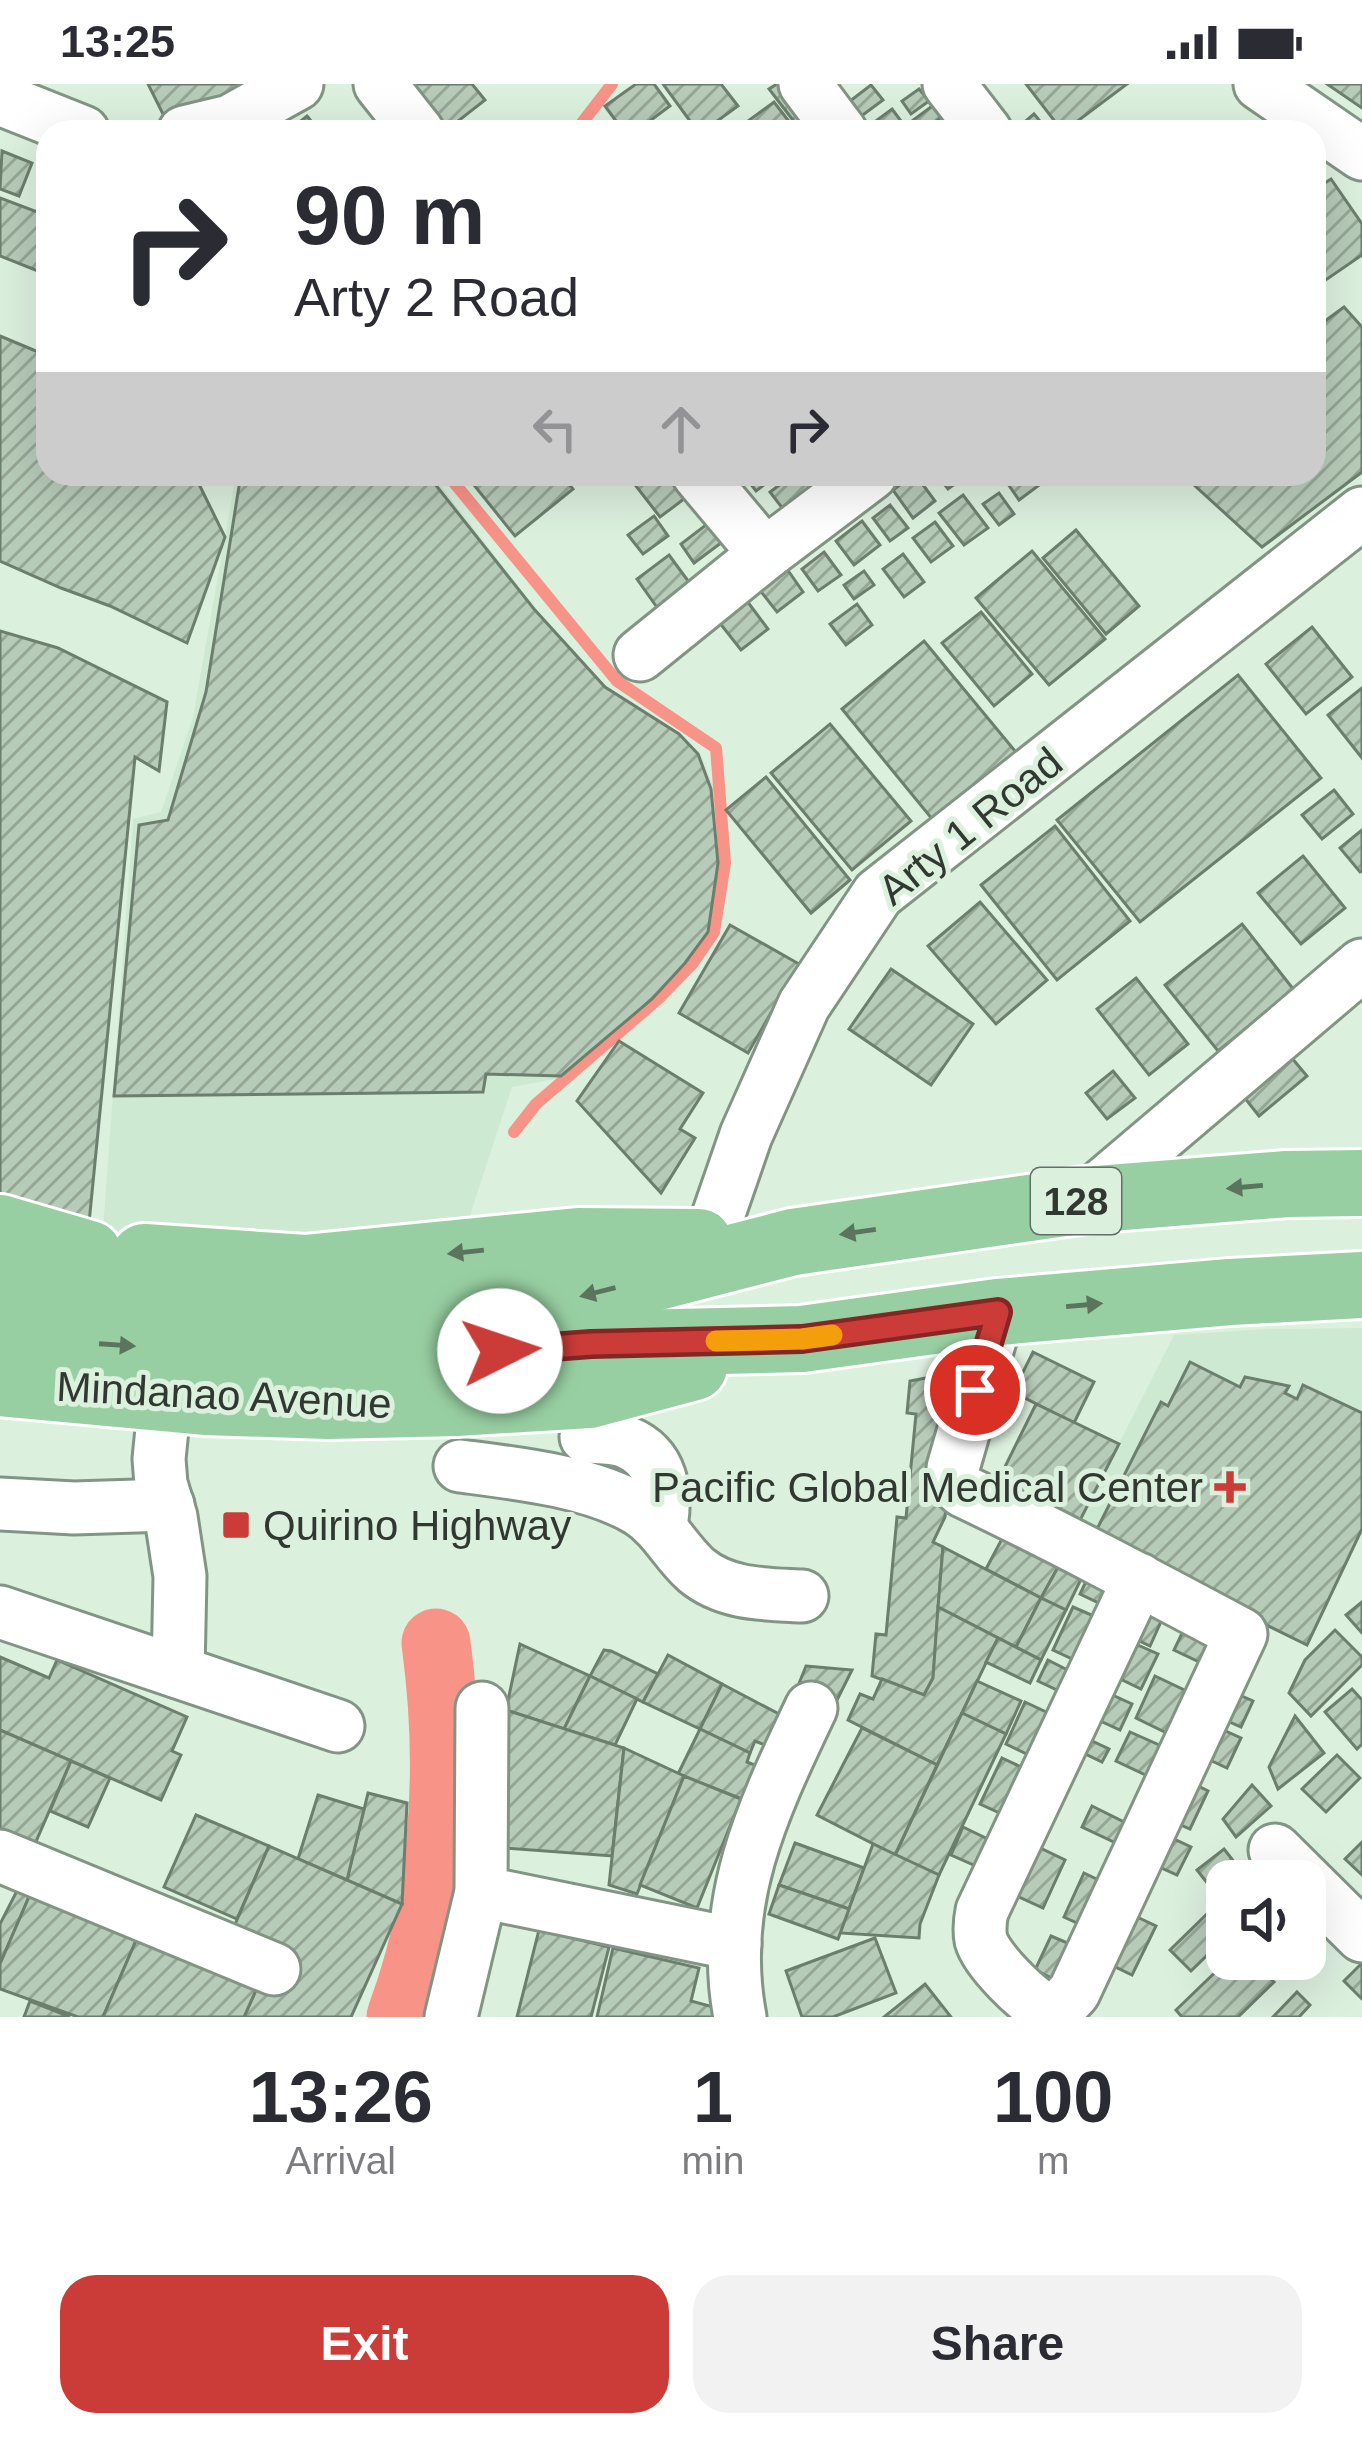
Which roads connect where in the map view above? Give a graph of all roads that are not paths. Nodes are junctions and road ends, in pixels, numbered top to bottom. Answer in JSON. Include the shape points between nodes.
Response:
{"nodes":[{"id":1,"x":297,"y":84,"type":"edge"},
{"id":2,"x":380,"y":84,"type":"edge"},
{"id":3,"x":805,"y":84,"type":"edge"},
{"id":4,"x":949,"y":84,"type":"edge"},
{"id":5,"x":1260,"y":84,"type":"edge"},
{"id":6,"x":0,"y":99,"type":"edge"},
{"id":7,"x":53,"y":120,"type":"edge"},
{"id":8,"x":232,"y":120,"type":"edge"},
{"id":9,"x":408,"y":120,"type":"edge"},
{"id":10,"x":832,"y":120,"type":"edge"},
{"id":11,"x":977,"y":120,"type":"edge"},
{"id":12,"x":1312,"y":120,"type":"edge"},
{"id":13,"x":1326,"y":129,"type":"edge"},
{"id":14,"x":1362,"y":154,"type":"edge"},
{"id":15,"x":708,"y":486,"type":"edge"},
{"id":16,"x":856,"y":486,"type":"edge"},
{"id":17,"x":1362,"y":513,"type":"edge"},
{"id":18,"x":765,"y":554,"type":"junction"},
{"id":19,"x":640,"y":655,"type":"dead end"},
{"id":20,"x":1362,"y":965,"type":"edge"},
{"id":21,"x":1362,"y":1183,"type":"edge"},
{"id":22,"x":1085,"y":1200,"type":"junction"},
{"id":23,"x":0,"y":1228,"type":"edge"},
{"id":24,"x":709,"y":1242,"type":"junction"},
{"id":25,"x":793,"y":1242,"type":"junction"},
{"id":26,"x":0,"y":1244,"type":"edge"},
{"id":27,"x":88,"y":1254,"type":"junction"},
{"id":28,"x":1362,"y":1285,"type":"edge"},
{"id":29,"x":0,"y":1288,"type":"edge"},
{"id":30,"x":998,"y":1312,"type":"junction"},
{"id":31,"x":0,"y":1336,"type":"edge"},
{"id":32,"x":802,"y":1339,"type":"junction"},
{"id":33,"x":0,"y":1383,"type":"edge"},
{"id":34,"x":165,"y":1399,"type":"junction"},
{"id":35,"x":588,"y":1416,"type":"junction"},
{"id":36,"x":460,"y":1466,"type":"dead end"},
{"id":37,"x":569,"y":1485,"type":"junction"},
{"id":38,"x":0,"y":1504,"type":"edge"},
{"id":39,"x":168,"y":1505,"type":"junction"},
{"id":40,"x":661,"y":1526,"type":"junction"},
{"id":41,"x":1138,"y":1579,"type":"junction"},
{"id":42,"x":802,"y":1596,"type":"dead end"},
{"id":43,"x":0,"y":1612,"type":"edge"},
{"id":44,"x":178,"y":1672,"type":"junction"},
{"id":45,"x":482,"y":1708,"type":"dead end"},
{"id":46,"x":811,"y":1708,"type":"dead end"},
{"id":47,"x":338,"y":1726,"type":"dead end"},
{"id":48,"x":1275,"y":1850,"type":"dead end"},
{"id":49,"x":0,"y":1856,"type":"edge"},
{"id":50,"x":481,"y":1892,"type":"junction"},
{"id":51,"x":1362,"y":1936,"type":"edge"},
{"id":52,"x":735,"y":1944,"type":"junction"},
{"id":53,"x":274,"y":1969,"type":"dead end"},
{"id":54,"x":452,"y":2017,"type":"edge"},
{"id":55,"x":740,"y":2017,"type":"edge"}],
"edges":[{"from":1,"to":8,"type":"street"},
{"from":2,"to":9,"type":"street"},
{"from":3,"to":10,"type":"street"},
{"from":4,"to":11,"type":"street"},
{"from":5,"to":12,"type":"street"},
{"from":6,"to":7,"type":"street"},
{"from":13,"to":14,"type":"street"},
{"from":15,"to":18,"type":"street"},
{"from":16,"to":18,"type":"street"},
{"from":17,"to":24,"type":"street","name":"Arty 1 Road","via":[[878,894],[804,1005]]},
{"from":18,"to":19,"type":"street"},
{"from":20,"to":22,"type":"street"},
{"from":21,"to":22,"type":"main road","name":"Mindanao Avenue","number":"128","one_way":true},
{"from":22,"to":25,"type":"main road","name":"Mindanao Avenue","number":"128","one_way":true},
{"from":23,"to":27,"type":"main road"},
{"from":24,"to":25,"type":"main road","name":"Mindanao Avenue","number":"128"},
{"from":24,"to":27,"type":"main road","name":"Mindanao Avenue","number":"128","one_way":true,"via":[[578,1241],[305,1268]]},
{"from":25,"to":29,"type":"main road","name":"Mindanao Avenue","number":"128","one_way":true,"via":[[576,1298],[256,1312]]},
{"from":26,"to":27,"type":"main road","name":"Mindanao Avenue","number":"128"},
{"from":30,"to":28,"type":"main road","name":"Mindanao Avenue","one_way":true},
{"from":30,"to":32,"type":"main road","name":"Mindanao Avenue"},
{"from":30,"to":41,"type":"street","via":[[955,1483]]},
{"from":31,"to":32,"type":"main road","name":"Mindanao Avenue","one_way":true,"via":[[328,1356]]},
{"from":32,"to":35,"type":"main road","name":"Mindanao Avenue"},
{"from":33,"to":34,"type":"main road","name":"Mindanao Avenue"},
{"from":34,"to":35,"type":"main road","name":"Mindanao Avenue","via":[[456,1403]]},
{"from":34,"to":39,"type":"street","via":[[159,1459]]},
{"from":35,"to":37,"type":"street"},
{"from":35,"to":40,"type":"street","via":[[646,1454],[662,1480]]},
{"from":36,"to":37,"type":"street"},
{"from":37,"to":40,"type":"street","via":[[636,1508]]},
{"from":38,"to":39,"type":"street"},
{"from":39,"to":44,"type":"street","via":[[180,1576]]},
{"from":40,"to":42,"type":"street","via":[[716,1582],[746,1593]]},
{"from":41,"to":41,"type":"street","via":[[1241,1634],[1074,1992],[1048,2011],[990,1958],[982,1910]]},
{"from":43,"to":44,"type":"street"},
{"from":44,"to":47,"type":"street"},
{"from":45,"to":50,"type":"street"},
{"from":46,"to":52,"type":"street","via":[[755,1833]]},
{"from":48,"to":51,"type":"street"},
{"from":49,"to":53,"type":"street"},
{"from":50,"to":52,"type":"street"},
{"from":50,"to":54,"type":"street"},
{"from":52,"to":55,"type":"street"}]}
